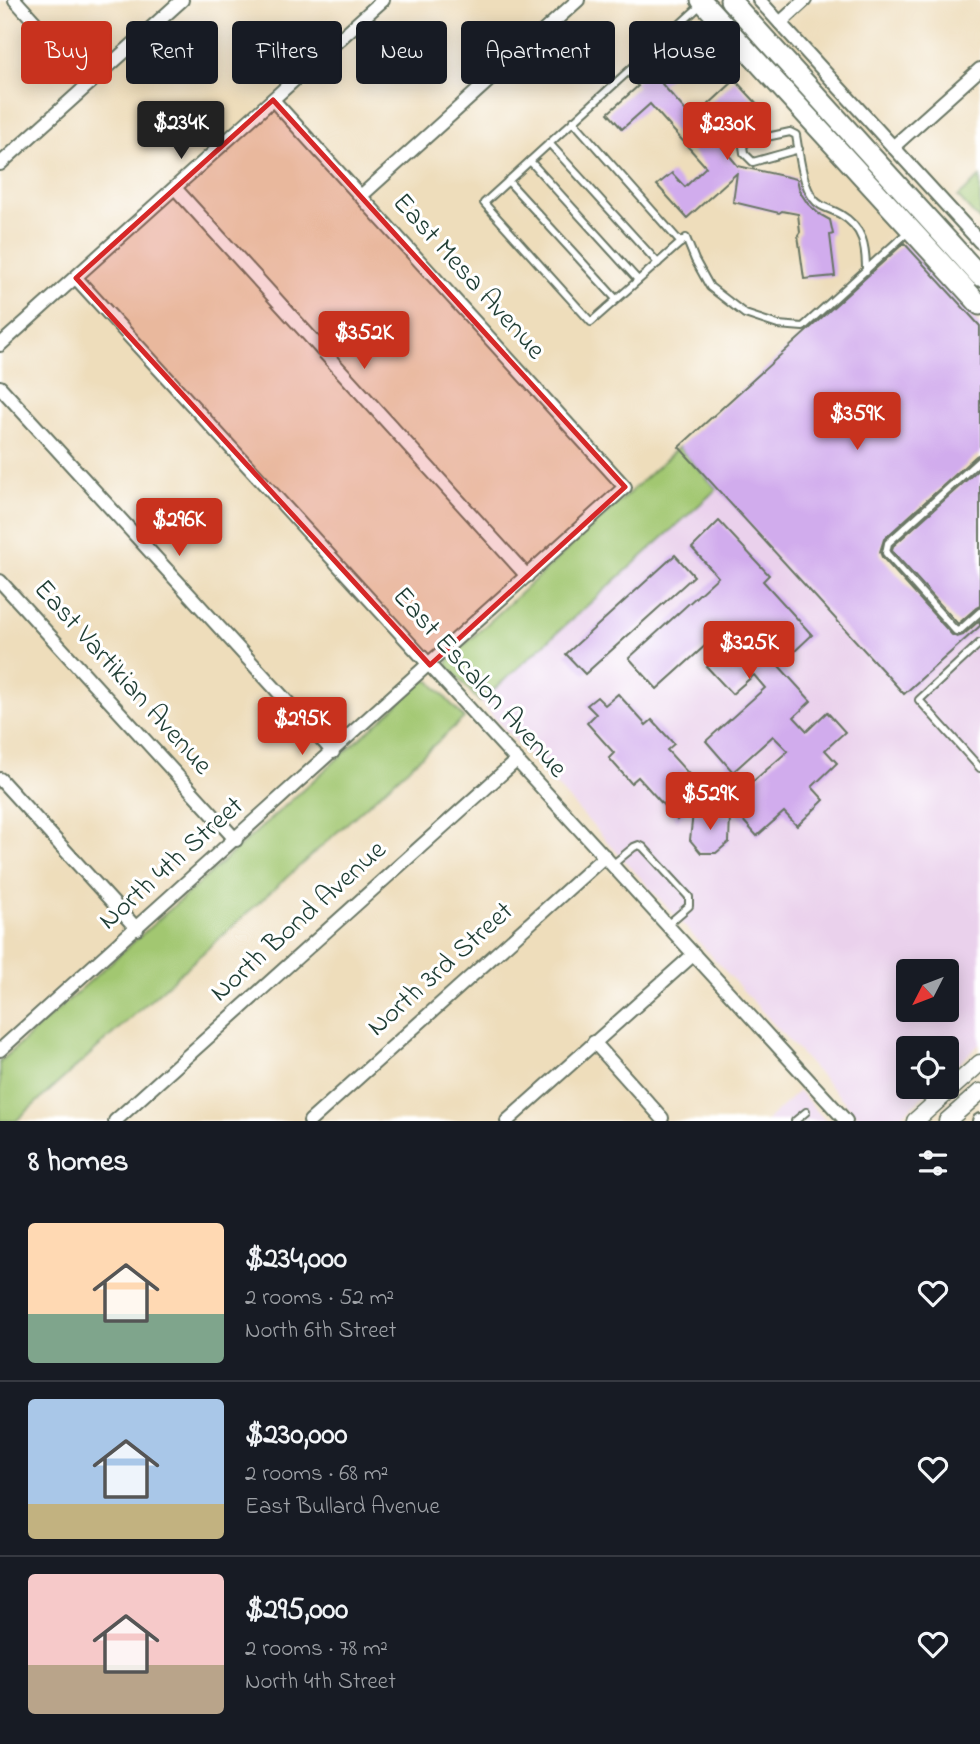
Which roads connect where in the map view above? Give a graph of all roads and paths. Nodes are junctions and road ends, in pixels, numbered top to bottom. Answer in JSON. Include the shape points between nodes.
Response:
{"nodes":[{"id":1,"x":15,"y":0,"type":"edge"},
{"id":2,"x":182,"y":0,"type":"edge"},
{"id":3,"x":383,"y":0,"type":"edge"},
{"id":4,"x":579,"y":0,"type":"edge"},
{"id":5,"x":730,"y":0,"type":"edge"},
{"id":6,"x":760,"y":0,"type":"edge"},
{"id":7,"x":805,"y":0,"type":"edge"},
{"id":8,"x":702,"y":1,"type":"edge"},
{"id":9,"x":34,"y":21,"type":"edge"},
{"id":10,"x":780,"y":23,"type":"junction"},
{"id":11,"x":112,"y":63,"type":"edge"},
{"id":12,"x":980,"y":69,"type":"edge"},
{"id":13,"x":89,"y":84,"type":"edge"},
{"id":14,"x":273,"y":100,"type":"junction"},
{"id":15,"x":573,"y":121,"type":"junction"},
{"id":16,"x":814,"y":124,"type":"junction"},
{"id":17,"x":796,"y":135,"type":"junction"},
{"id":18,"x":549,"y":143,"type":"junction"},
{"id":19,"x":893,"y":147,"type":"junction"},
{"id":20,"x":799,"y":149,"type":"junction"},
{"id":21,"x":530,"y":161,"type":"junction"},
{"id":22,"x":0,"y":164,"type":"edge"},
{"id":23,"x":508,"y":181,"type":"junction"},
{"id":24,"x":176,"y":188,"type":"junction"},
{"id":25,"x":361,"y":196,"type":"junction"},
{"id":26,"x":907,"y":196,"type":"junction"},
{"id":27,"x":910,"y":229,"type":"junction"},
{"id":28,"x":980,"y":242,"type":"edge"},
{"id":29,"x":681,"y":243,"type":"junction"},
{"id":30,"x":658,"y":263,"type":"junction"},
{"id":31,"x":866,"y":271,"type":"junction"},
{"id":32,"x":980,"y":276,"type":"edge"},
{"id":33,"x":76,"y":278,"type":"junction"},
{"id":34,"x":638,"y":280,"type":"junction"},
{"id":35,"x":616,"y":299,"type":"junction"},
{"id":36,"x":980,"y":305,"type":"edge"},
{"id":37,"x":0,"y":345,"type":"edge"},
{"id":38,"x":0,"y":387,"type":"edge"},
{"id":39,"x":980,"y":460,"type":"edge"},
{"id":40,"x":625,"y":487,"type":"joint"},
{"id":41,"x":527,"y":576,"type":"junction"},
{"id":42,"x":0,"y":581,"type":"edge"},
{"id":43,"x":980,"y":612,"type":"edge"},
{"id":44,"x":980,"y":643,"type":"edge"},
{"id":45,"x":430,"y":665,"type":"junction"},
{"id":46,"x":333,"y":752,"type":"junction"},
{"id":47,"x":517,"y":760,"type":"junction"},
{"id":48,"x":980,"y":768,"type":"edge"},
{"id":49,"x":0,"y":779,"type":"edge"},
{"id":50,"x":236,"y":840,"type":"junction"},
{"id":51,"x":609,"y":861,"type":"junction"},
{"id":52,"x":667,"y":925,"type":"junction"},
{"id":53,"x":137,"y":929,"type":"junction"},
{"id":54,"x":694,"y":954,"type":"junction"},
{"id":55,"x":594,"y":1042,"type":"junction"},
{"id":56,"x":0,"y":1051,"type":"edge"},
{"id":57,"x":980,"y":1063,"type":"edge"},
{"id":58,"x":980,"y":1091,"type":"edge"},
{"id":59,"x":806,"y":1112,"type":"dead end"},
{"id":60,"x":662,"y":1118,"type":"dead end"},
{"id":61,"x":115,"y":1121,"type":"edge"},
{"id":62,"x":310,"y":1121,"type":"edge"},
{"id":63,"x":507,"y":1121,"type":"edge"},
{"id":64,"x":796,"y":1121,"type":"edge"},
{"id":65,"x":846,"y":1121,"type":"edge"},
{"id":66,"x":915,"y":1121,"type":"edge"},
{"id":67,"x":947,"y":1121,"type":"edge"}],
"edges":[{"from":1,"to":9,"type":"street"},
{"from":2,"to":11,"type":"street"},
{"from":3,"to":14,"type":"street"},
{"from":4,"to":25,"type":"street"},
{"from":5,"to":26,"type":"main road"},
{"from":6,"to":10,"type":"street"},
{"from":7,"to":10,"type":"street"},
{"from":8,"to":15,"type":"lane"},
{"from":8,"to":16,"type":"main road"},
{"from":10,"to":19,"type":"street"},
{"from":12,"to":19,"type":"street"},
{"from":13,"to":22,"type":"street"},
{"from":14,"to":24,"type":"street"},
{"from":14,"to":25,"type":"street","name":"East Mesa Avenue"},
{"from":15,"to":18,"type":"lane"},
{"from":15,"to":29,"type":"lane"},
{"from":16,"to":17,"type":"lane"},
{"from":16,"to":26,"type":"main road","via":[[830,125],[871,170]]},
{"from":16,"to":27,"type":"main road"},
{"from":17,"to":20,"type":"lane"},
{"from":17,"to":20,"type":"lane","via":[[790,132],[748,141],[744,153],[753,162]]},
{"from":18,"to":21,"type":"lane"},
{"from":18,"to":30,"type":"lane"},
{"from":19,"to":28,"type":"street"},
{"from":20,"to":31,"type":"lane","via":[[813,198],[859,232],[866,249]]},
{"from":21,"to":23,"type":"lane"},
{"from":21,"to":34,"type":"lane"},
{"from":23,"to":35,"type":"lane"},
{"from":23,"to":35,"type":"lane","via":[[484,203],[591,322]]},
{"from":24,"to":33,"type":"street"},
{"from":24,"to":41,"type":"street"},
{"from":25,"to":40,"type":"street","name":"East Mesa Avenue"},
{"from":26,"to":32,"type":"main road"},
{"from":27,"to":31,"type":"lane"},
{"from":27,"to":36,"type":"main road"},
{"from":29,"to":30,"type":"lane"},
{"from":29,"to":31,"type":"lane","via":[[686,238],[710,287],[745,314],[778,325],[803,327]]},
{"from":30,"to":34,"type":"lane"},
{"from":33,"to":37,"type":"street"},
{"from":33,"to":45,"type":"street","name":"East Escalon Avenue"},
{"from":34,"to":35,"type":"lane"},
{"from":38,"to":46,"type":"street"},
{"from":39,"to":43,"type":"lane","via":[[888,543],[886,553],[956,631]]},
{"from":40,"to":41,"type":"street","name":"North 4th Street"},
{"from":41,"to":45,"type":"street","name":"North 4th Street"},
{"from":42,"to":50,"type":"street","name":"East Vartikian Avenue"},
{"from":44,"to":48,"type":"lane","via":[[919,700]]},
{"from":45,"to":46,"type":"street","name":"North 4th Street"},
{"from":45,"to":47,"type":"street","name":"East Escalon Avenue"},
{"from":46,"to":50,"type":"street","name":"North 4th Street"},
{"from":47,"to":51,"type":"street","name":"East Escalon Avenue"},
{"from":47,"to":61,"type":"street","name":"North Bond Avenue"},
{"from":49,"to":53,"type":"street"},
{"from":50,"to":53,"type":"street","name":"North 4th Street"},
{"from":51,"to":52,"type":"street","name":"East Escalon Avenue"},
{"from":51,"to":52,"type":"lane","via":[[639,845],[689,897],[689,905]]},
{"from":51,"to":62,"type":"street","name":"North 3rd Street"},
{"from":52,"to":54,"type":"street","name":"East Escalon Avenue"},
{"from":53,"to":56,"type":"street","name":"North 4th Street"},
{"from":54,"to":55,"type":"street"},
{"from":54,"to":65,"type":"street","name":"East Escalon Avenue"},
{"from":55,"to":60,"type":"street"},
{"from":55,"to":63,"type":"street"},
{"from":57,"to":66,"type":"main road"},
{"from":58,"to":67,"type":"main road"},
{"from":59,"to":64,"type":"lane"}]}
